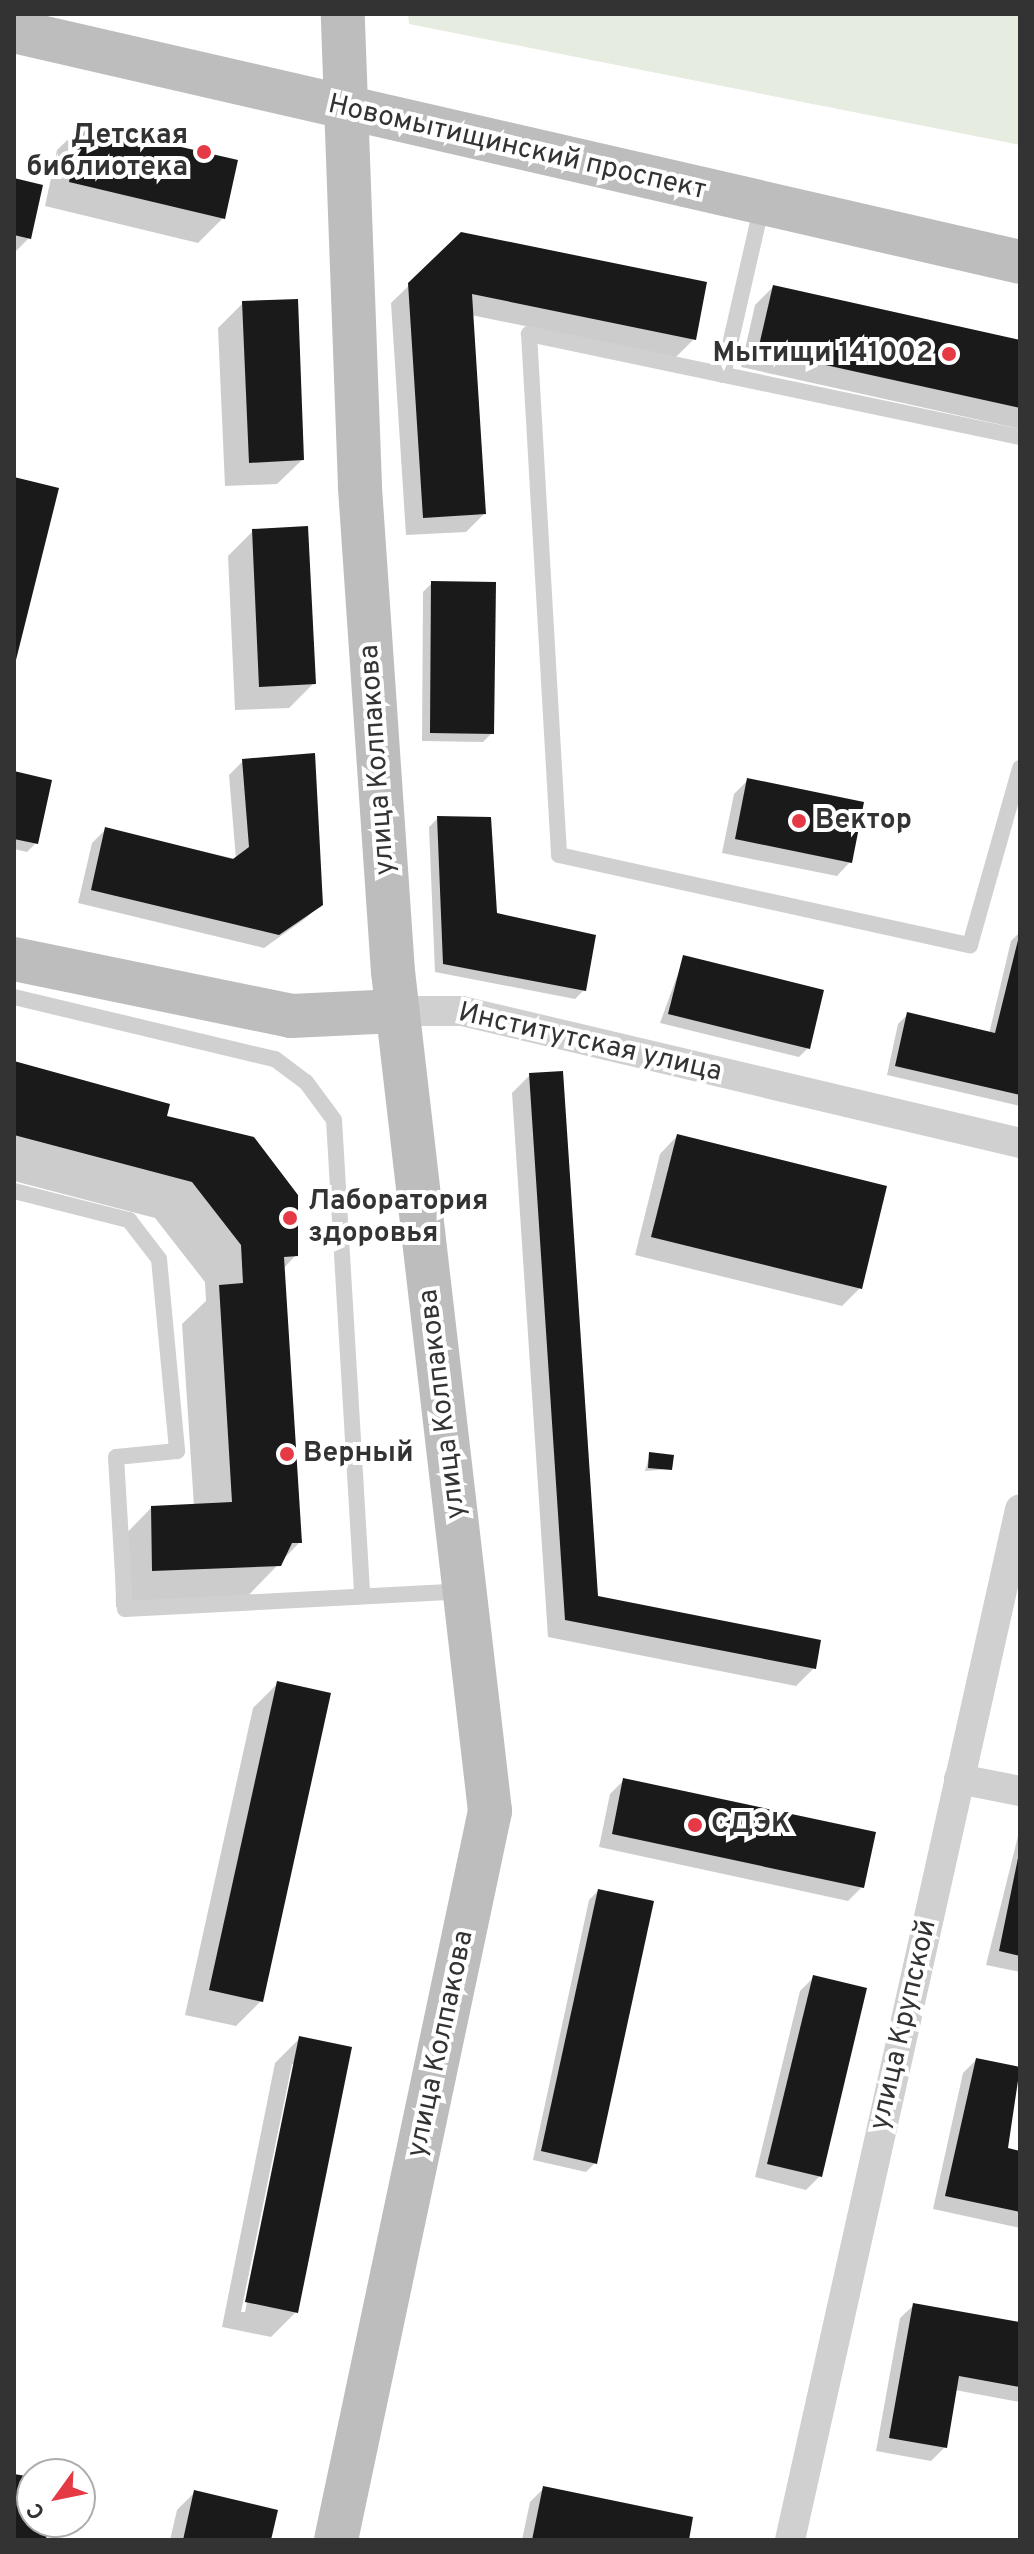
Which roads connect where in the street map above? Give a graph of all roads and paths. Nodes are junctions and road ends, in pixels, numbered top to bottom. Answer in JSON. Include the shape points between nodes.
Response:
{"nodes":[{"id":1,"x":343,"y":14,"type":"edge"},
{"id":2,"x":14,"y":31,"type":"edge"},
{"id":3,"x":347,"y":109,"type":"junction"},
{"id":4,"x":762,"y":204,"type":"junction"},
{"id":5,"x":1020,"y":262,"type":"edge"},
{"id":6,"x":723,"y":375,"type":"junction"},
{"id":7,"x":1020,"y":437,"type":"edge"},
{"id":8,"x":1020,"y":768,"type":"edge"},
{"id":9,"x":14,"y":959,"type":"edge"},
{"id":10,"x":14,"y":997,"type":"edge"},
{"id":11,"x":397,"y":1011,"type":"junction"},
{"id":12,"x":1020,"y":1143,"type":"edge"},
{"id":13,"x":14,"y":1191,"type":"edge"},
{"id":14,"x":1020,"y":1509,"type":"edge"},
{"id":15,"x":464,"y":1591,"type":"junction"},
{"id":16,"x":362,"y":1595,"type":"junction"},
{"id":17,"x":959,"y":1779,"type":"junction"},
{"id":18,"x":1020,"y":1791,"type":"edge"},
{"id":19,"x":336,"y":2540,"type":"edge"},
{"id":20,"x":790,"y":2540,"type":"edge"}],
"edges":[{"from":1,"to":3,"type":"street","name":"улица Колпакова"},
{"from":2,"to":3,"type":"street","name":"Новомытищинский проспект"},
{"from":3,"to":4,"type":"street","name":"Новомытищинский проспект"},
{"from":3,"to":11,"type":"street","name":"улица Колпакова","via":[[361,502]]},
{"from":4,"to":5,"type":"street","name":"Новомытищинский проспект"},
{"from":4,"to":6,"type":"lane"},
{"from":6,"to":7,"type":"lane"},
{"from":6,"to":8,"type":"lane","via":[[529,334],[559,855],[970,945]]},
{"from":9,"to":11,"type":"street","name":"Институтская улица","via":[[291,1016]]},
{"from":10,"to":16,"type":"lane","via":[[275,1059],[306,1082],[334,1120]]},
{"from":11,"to":12,"type":"street","name":"Институтская улица","via":[[462,1011]]},
{"from":11,"to":15,"type":"street","name":"улица Колпакова"},
{"from":13,"to":16,"type":"lane","via":[[129,1220],[159,1259],[177,1451],[116,1457],[125,1609]]},
{"from":14,"to":17,"type":"street","name":"улица Крупской"},
{"from":15,"to":16,"type":"lane"},
{"from":15,"to":19,"type":"street","name":"улица Колпакова","via":[[490,1811]]},
{"from":17,"to":18,"type":"street"},
{"from":17,"to":20,"type":"street","name":"улица Крупской"}]}
